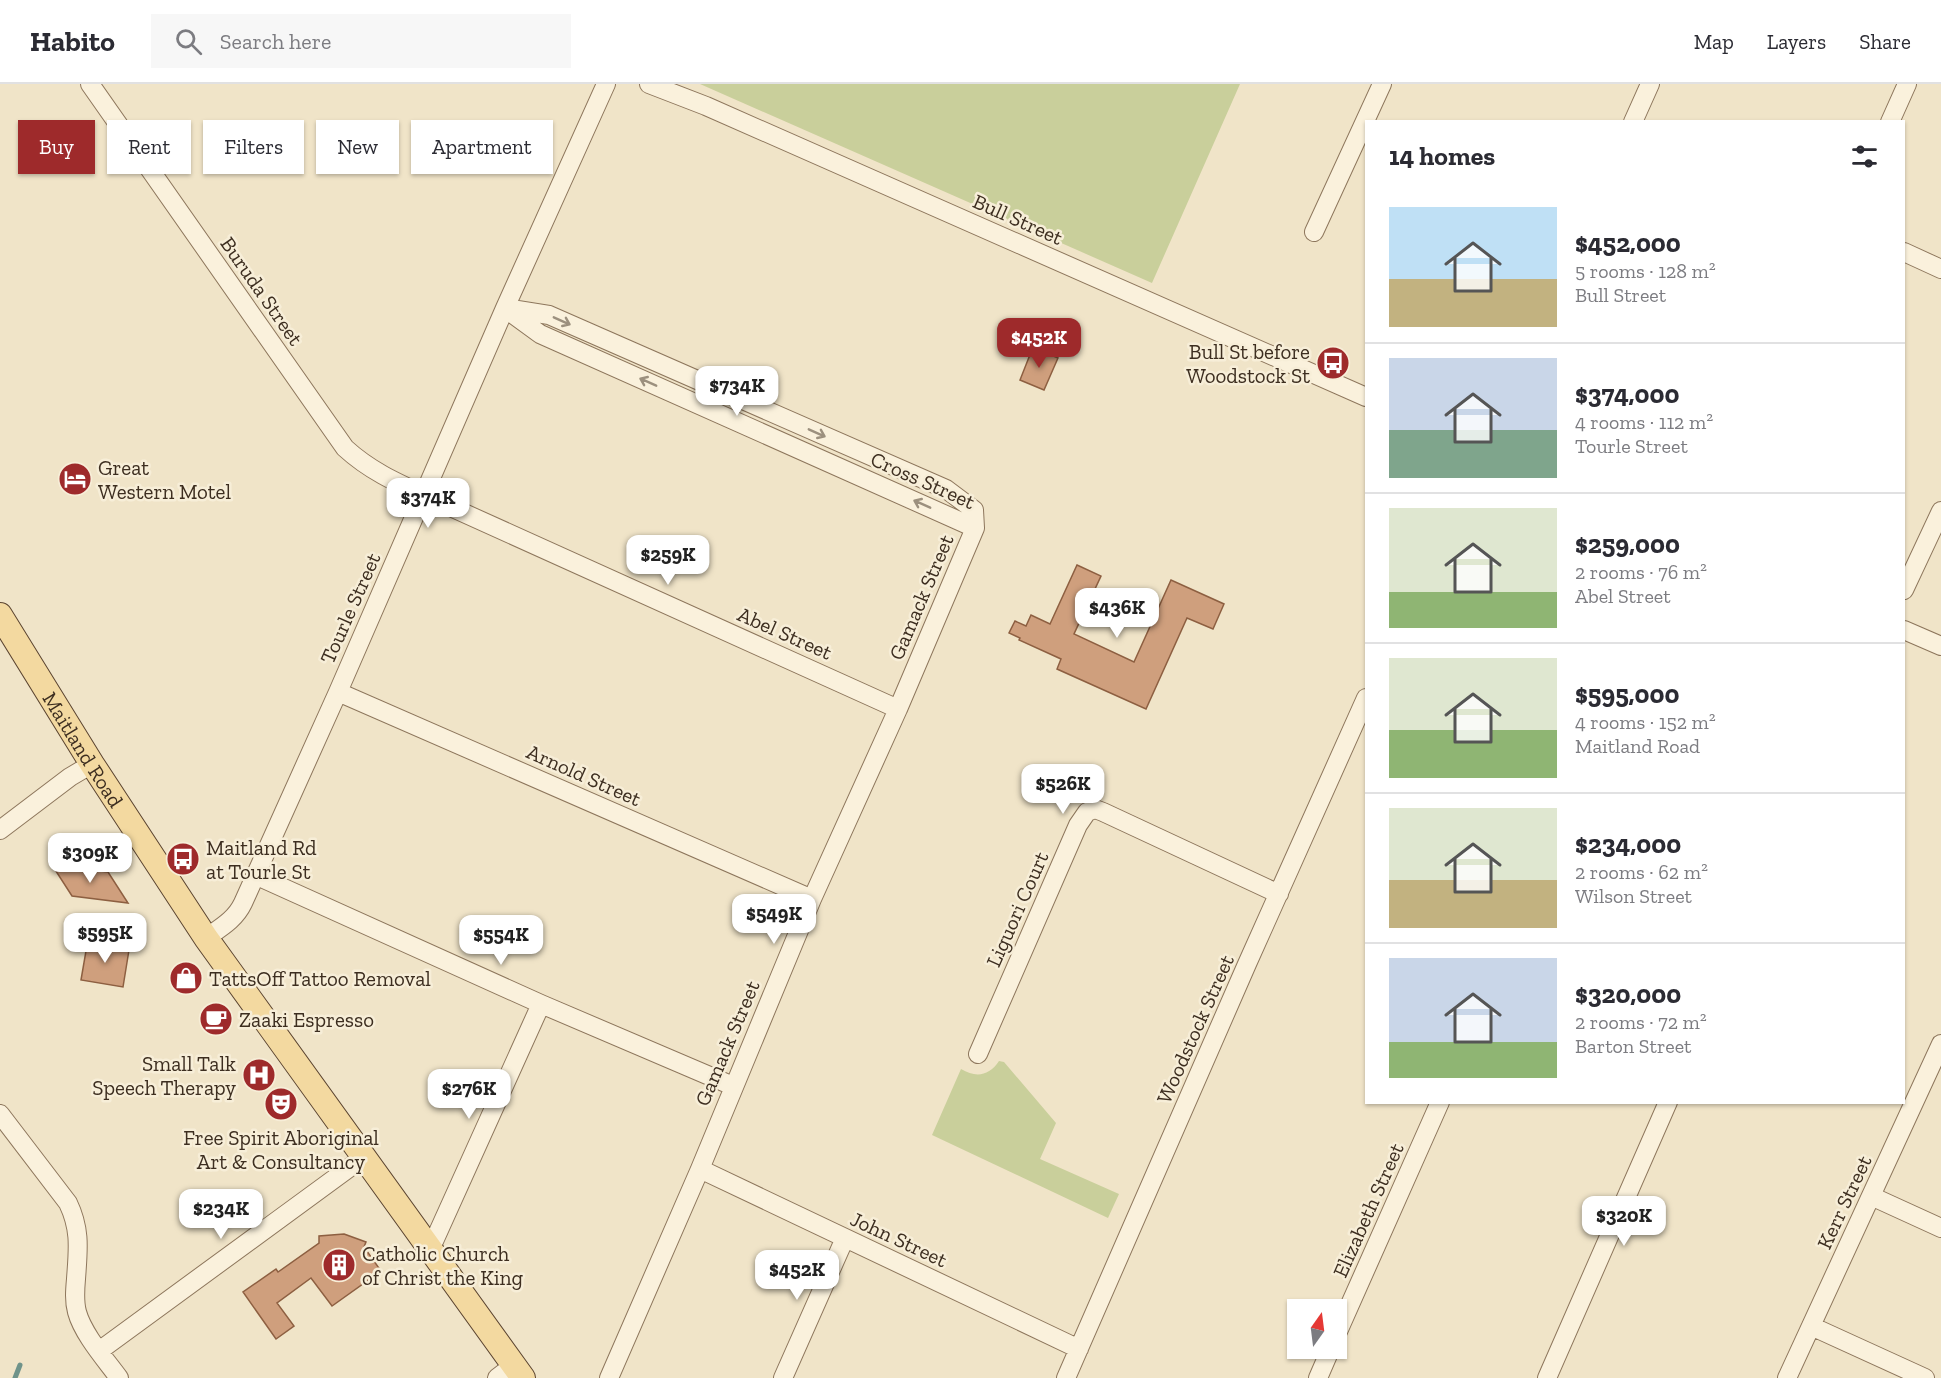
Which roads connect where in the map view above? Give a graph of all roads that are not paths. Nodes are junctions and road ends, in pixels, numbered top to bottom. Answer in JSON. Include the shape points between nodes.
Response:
{"nodes":[{"id":1,"x":90,"y":84,"type":"edge"},
{"id":2,"x":606,"y":84,"type":"edge"},
{"id":3,"x":649,"y":84,"type":"edge"},
{"id":4,"x":1382,"y":84,"type":"edge"},
{"id":5,"x":1650,"y":84,"type":"edge"},
{"id":6,"x":1907,"y":84,"type":"edge"},
{"id":7,"x":1365,"y":120,"type":"edge"},
{"id":8,"x":1634,"y":120,"type":"edge"},
{"id":9,"x":1891,"y":120,"type":"edge"},
{"id":10,"x":1365,"y":121,"type":"edge"},
{"id":11,"x":1314,"y":232,"type":"dead end"},
{"id":12,"x":1905,"y":252,"type":"edge"},
{"id":13,"x":1941,"y":270,"type":"edge"},
{"id":14,"x":505,"y":308,"type":"junction"},
{"id":15,"x":1365,"y":397,"type":"edge"},
{"id":16,"x":424,"y":495,"type":"junction"},
{"id":17,"x":1941,"y":511,"type":"edge"},
{"id":18,"x":975,"y":528,"type":"joint"},
{"id":19,"x":1905,"y":588,"type":"edge"},
{"id":20,"x":0,"y":615,"type":"edge"},
{"id":21,"x":1905,"y":630,"type":"edge"},
{"id":22,"x":1941,"y":646,"type":"edge"},
{"id":23,"x":338,"y":692,"type":"junction"},
{"id":24,"x":1365,"y":700,"type":"edge"},
{"id":25,"x":898,"y":709,"type":"junction"},
{"id":26,"x":92,"y":764,"type":"junction"},
{"id":27,"x":0,"y":830,"type":"edge"},
{"id":28,"x":255,"y":875,"type":"junction"},
{"id":29,"x":1279,"y":894,"type":"junction"},
{"id":30,"x":812,"y":899,"type":"junction"},
{"id":31,"x":206,"y":938,"type":"junction"},
{"id":32,"x":540,"y":1004,"type":"junction"},
{"id":33,"x":1941,"y":1044,"type":"edge"},
{"id":34,"x":978,"y":1054,"type":"dead end"},
{"id":35,"x":733,"y":1086,"type":"junction"},
{"id":36,"x":1439,"y":1104,"type":"edge"},
{"id":37,"x":1667,"y":1104,"type":"edge"},
{"id":38,"x":0,"y":1114,"type":"edge"},
{"id":39,"x":364,"y":1157,"type":"junction"},
{"id":40,"x":700,"y":1169,"type":"junction"},
{"id":41,"x":1871,"y":1196,"type":"junction"},
{"id":42,"x":1941,"y":1228,"type":"edge"},
{"id":43,"x":845,"y":1238,"type":"junction"},
{"id":44,"x":430,"y":1250,"type":"junction"},
{"id":45,"x":1347,"y":1311,"type":"edge"},
{"id":46,"x":1811,"y":1326,"type":"junction"},
{"id":47,"x":1079,"y":1349,"type":"junction"},
{"id":48,"x":99,"y":1351,"type":"junction"},
{"id":49,"x":1326,"y":1359,"type":"edge"},
{"id":50,"x":512,"y":1374,"type":"edge"},
{"id":51,"x":119,"y":1378,"type":"edge"},
{"id":52,"x":609,"y":1378,"type":"edge"},
{"id":53,"x":783,"y":1378,"type":"edge"},
{"id":54,"x":1066,"y":1378,"type":"edge"},
{"id":55,"x":1318,"y":1378,"type":"edge"},
{"id":56,"x":1547,"y":1378,"type":"edge"},
{"id":57,"x":1787,"y":1378,"type":"edge"},
{"id":58,"x":1925,"y":1378,"type":"edge"}],
"edges":[{"from":1,"to":16,"type":"street","name":"Buruda Street","via":[[345,448],[378,474]]},
{"from":2,"to":14,"type":"street","name":"Tourle Street"},
{"from":3,"to":15,"type":"street","name":"Bull Street","via":[[706,105]]},
{"from":4,"to":7,"type":"street"},
{"from":5,"to":8,"type":"street"},
{"from":6,"to":9,"type":"street"},
{"from":10,"to":11,"type":"street"},
{"from":12,"to":13,"type":"street"},
{"from":14,"to":16,"type":"street","name":"Tourle Street"},
{"from":14,"to":18,"type":"street","name":"Cross Street","via":[[540,334]]},
{"from":16,"to":23,"type":"street","name":"Tourle Street"},
{"from":16,"to":25,"type":"street","name":"Abel Street"},
{"from":17,"to":19,"type":"street"},
{"from":18,"to":25,"type":"street","name":"Gamack Street"},
{"from":20,"to":26,"type":"main road","name":"Maitland Road"},
{"from":21,"to":22,"type":"street"},
{"from":23,"to":28,"type":"street","name":"Tourle Street"},
{"from":23,"to":30,"type":"street","name":"Arnold Street"},
{"from":24,"to":29,"type":"street","name":"Woodstock Street"},
{"from":25,"to":30,"type":"street","name":"Gamack Street"},
{"from":26,"to":27,"type":"street"},
{"from":26,"to":31,"type":"main road","name":"Maitland Road"},
{"from":28,"to":31,"type":"street","name":"Tourle Street","via":[[238,914]]},
{"from":28,"to":32,"type":"street"},
{"from":29,"to":34,"type":"street","name":"Liguori Court","via":[[1103,812],[1087,812]]},
{"from":29,"to":47,"type":"street","name":"Woodstock Street"},
{"from":30,"to":35,"type":"street","name":"Gamack Street"},
{"from":31,"to":39,"type":"main road","name":"Maitland Road"},
{"from":32,"to":35,"type":"street"},
{"from":32,"to":44,"type":"street"},
{"from":33,"to":41,"type":"street","name":"Kerr Street"},
{"from":35,"to":40,"type":"street","name":"Gamack Street"},
{"from":36,"to":45,"type":"street","name":"Elizabeth Street"},
{"from":37,"to":56,"type":"street"},
{"from":38,"to":48,"type":"street","via":[[74,1215],[78,1238],[77,1311]]},
{"from":39,"to":44,"type":"main road","name":"Maitland Road"},
{"from":39,"to":48,"type":"street"},
{"from":40,"to":43,"type":"street","name":"John Street"},
{"from":40,"to":52,"type":"street","name":"Gamack Street"},
{"from":41,"to":42,"type":"street"},
{"from":41,"to":46,"type":"street","name":"Kerr Street"},
{"from":43,"to":47,"type":"street","name":"John Street"},
{"from":43,"to":53,"type":"street"},
{"from":44,"to":50,"type":"main road","name":"Maitland Road"},
{"from":46,"to":57,"type":"street","name":"Kerr Street"},
{"from":46,"to":58,"type":"street"},
{"from":47,"to":54,"type":"street","name":"Woodstock Street"},
{"from":48,"to":51,"type":"street"},
{"from":49,"to":55,"type":"street"}]}
